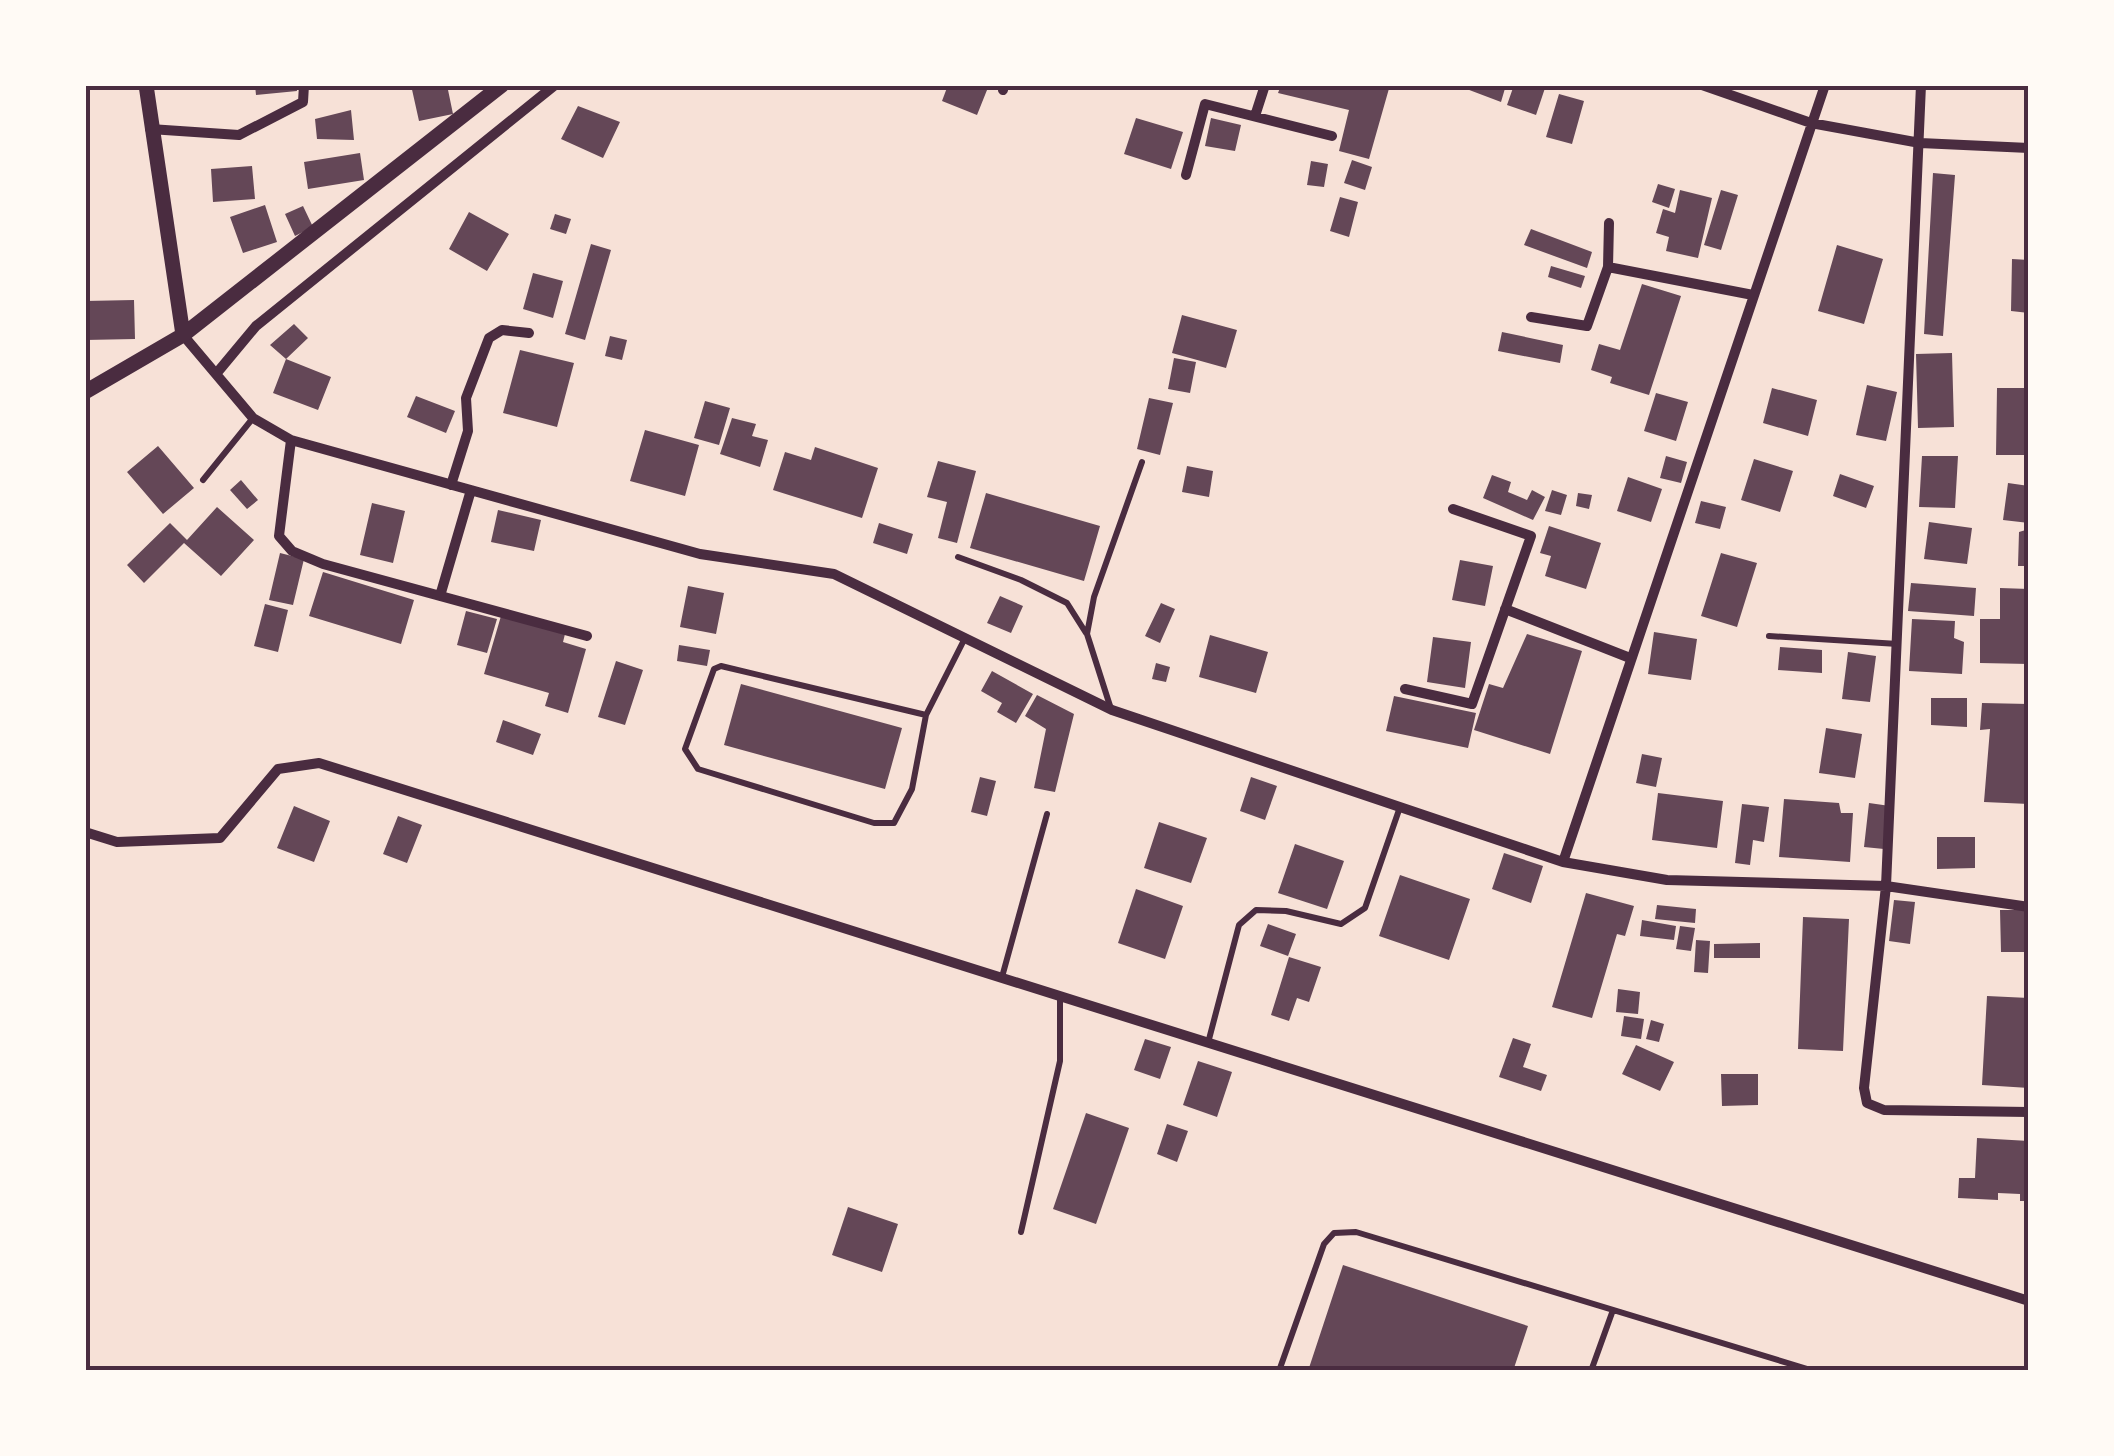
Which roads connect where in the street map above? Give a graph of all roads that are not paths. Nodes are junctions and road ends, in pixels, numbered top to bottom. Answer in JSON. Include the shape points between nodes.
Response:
{"nodes":[{"id":1,"x":146,"y":85,"type":"edge"},
{"id":2,"x":304,"y":85,"type":"edge"},
{"id":3,"x":502,"y":85,"type":"edge"},
{"id":4,"x":554,"y":85,"type":"edge"},
{"id":5,"x":1265,"y":85,"type":"edge"},
{"id":6,"x":1702,"y":85,"type":"edge"},
{"id":7,"x":1825,"y":85,"type":"edge"},
{"id":8,"x":1921,"y":85,"type":"edge"},
{"id":9,"x":1255,"y":116,"type":"junction"},
{"id":10,"x":1811,"y":122,"type":"junction"},
{"id":11,"x":150,"y":129,"type":"junction"},
{"id":12,"x":1332,"y":136,"type":"dead end"},
{"id":13,"x":1920,"y":143,"type":"junction"},
{"id":14,"x":2029,"y":148,"type":"edge"},
{"id":15,"x":1186,"y":176,"type":"dead end"},
{"id":16,"x":1610,"y":223,"type":"dead end"},
{"id":17,"x":1608,"y":267,"type":"junction"},
{"id":18,"x":1754,"y":294,"type":"junction"},
{"id":19,"x":1531,"y":317,"type":"dead end"},
{"id":20,"x":529,"y":333,"type":"dead end"},
{"id":21,"x":184,"y":335,"type":"junction"},
{"id":22,"x":216,"y":374,"type":"junction"},
{"id":23,"x":85,"y":392,"type":"edge"},
{"id":24,"x":254,"y":418,"type":"junction"},
{"id":25,"x":291,"y":440,"type":"junction"},
{"id":26,"x":1142,"y":462,"type":"dead end"},
{"id":27,"x":203,"y":480,"type":"dead end"},
{"id":28,"x":451,"y":485,"type":"junction"},
{"id":29,"x":471,"y":490,"type":"junction"},
{"id":30,"x":1453,"y":509,"type":"dead end"},
{"id":31,"x":958,"y":557,"type":"dead end"},
{"id":32,"x":440,"y":596,"type":"junction"},
{"id":33,"x":1505,"y":609,"type":"junction"},
{"id":34,"x":1086,"y":634,"type":"junction"},
{"id":35,"x":587,"y":636,"type":"dead end"},
{"id":36,"x":1769,"y":636,"type":"dead end"},
{"id":37,"x":964,"y":640,"type":"junction"},
{"id":38,"x":1899,"y":644,"type":"junction"},
{"id":39,"x":1630,"y":658,"type":"junction"},
{"id":40,"x":1405,"y":689,"type":"dead end"},
{"id":41,"x":1112,"y":710,"type":"junction"},
{"id":42,"x":926,"y":715,"type":"junction"},
{"id":43,"x":1400,"y":808,"type":"junction"},
{"id":44,"x":1047,"y":814,"type":"dead end"},
{"id":45,"x":85,"y":832,"type":"edge"},
{"id":46,"x":1563,"y":862,"type":"junction"},
{"id":47,"x":1886,"y":886,"type":"junction"},
{"id":48,"x":2029,"y":907,"type":"edge"},
{"id":49,"x":1001,"y":978,"type":"junction"},
{"id":50,"x":1060,"y":996,"type":"junction"},
{"id":51,"x":1208,"y":1043,"type":"junction"},
{"id":52,"x":2029,"y":1112,"type":"edge"},
{"id":53,"x":1020,"y":1232,"type":"dead end"},
{"id":54,"x":2029,"y":1301,"type":"edge"},
{"id":55,"x":1613,"y":1310,"type":"junction"},
{"id":56,"x":1278,"y":1371,"type":"edge"},
{"id":57,"x":1591,"y":1371,"type":"edge"},
{"id":58,"x":1814,"y":1371,"type":"edge"}],
"edges":[{"from":1,"to":11,"type":"street"},
{"from":2,"to":11,"type":"street","via":[[304,102],[238,136]]},
{"from":3,"to":21,"type":"street"},
{"from":4,"to":22,"type":"street","via":[[256,326]]},
{"from":5,"to":9,"type":"street"},
{"from":6,"to":10,"type":"street"},
{"from":7,"to":10,"type":"street"},
{"from":8,"to":13,"type":"street"},
{"from":9,"to":12,"type":"street"},
{"from":9,"to":15,"type":"street","via":[[1205,104]]},
{"from":10,"to":13,"type":"street"},
{"from":10,"to":18,"type":"street"},
{"from":11,"to":21,"type":"street"},
{"from":13,"to":14,"type":"street"},
{"from":13,"to":38,"type":"street"},
{"from":16,"to":17,"type":"street"},
{"from":17,"to":18,"type":"street"},
{"from":17,"to":19,"type":"street","via":[[1587,326]]},
{"from":18,"to":39,"type":"street"},
{"from":20,"to":28,"type":"street","via":[[502,330],[489,338],[466,398],[468,432]]},
{"from":21,"to":22,"type":"street"},
{"from":21,"to":23,"type":"street"},
{"from":22,"to":24,"type":"street"},
{"from":24,"to":25,"type":"street"},
{"from":24,"to":27,"type":"lane"},
{"from":25,"to":28,"type":"street"},
{"from":25,"to":32,"type":"street","via":[[279,536],[292,551]]},
{"from":26,"to":34,"type":"lane"},
{"from":28,"to":29,"type":"street"},
{"from":29,"to":32,"type":"street"},
{"from":29,"to":37,"type":"street","via":[[700,554],[834,574]]},
{"from":30,"to":33,"type":"street","via":[[1531,536]]},
{"from":31,"to":34,"type":"lane","via":[[1067,603]]},
{"from":32,"to":35,"type":"street"},
{"from":33,"to":39,"type":"street"},
{"from":33,"to":40,"type":"street","via":[[1472,704]]},
{"from":34,"to":41,"type":"lane"},
{"from":36,"to":38,"type":"lane"},
{"from":37,"to":41,"type":"street"},
{"from":37,"to":42,"type":"lane"},
{"from":38,"to":47,"type":"street"},
{"from":39,"to":46,"type":"street"},
{"from":41,"to":43,"type":"street"},
{"from":42,"to":42,"type":"lane","via":[[912,790],[894,823],[874,823],[698,769],[685,749],[714,669],[721,666]]},
{"from":43,"to":46,"type":"street"},
{"from":43,"to":51,"type":"lane","via":[[1365,908],[1341,924],[1286,910],[1256,910],[1239,924]]},
{"from":44,"to":49,"type":"lane"},
{"from":45,"to":49,"type":"street","via":[[117,842],[220,838],[278,769],[319,763]]},
{"from":46,"to":47,"type":"street","via":[[1666,880]]},
{"from":47,"to":48,"type":"street"},
{"from":47,"to":52,"type":"street","via":[[1867,1103],[1884,1110]]},
{"from":49,"to":50,"type":"street"},
{"from":50,"to":51,"type":"street"},
{"from":50,"to":53,"type":"lane","via":[[1060,1061]]},
{"from":51,"to":54,"type":"street"},
{"from":55,"to":56,"type":"lane","via":[[1376,1237],[1334,1234],[1324,1244]]},
{"from":55,"to":57,"type":"lane"},
{"from":55,"to":58,"type":"lane"}]}
